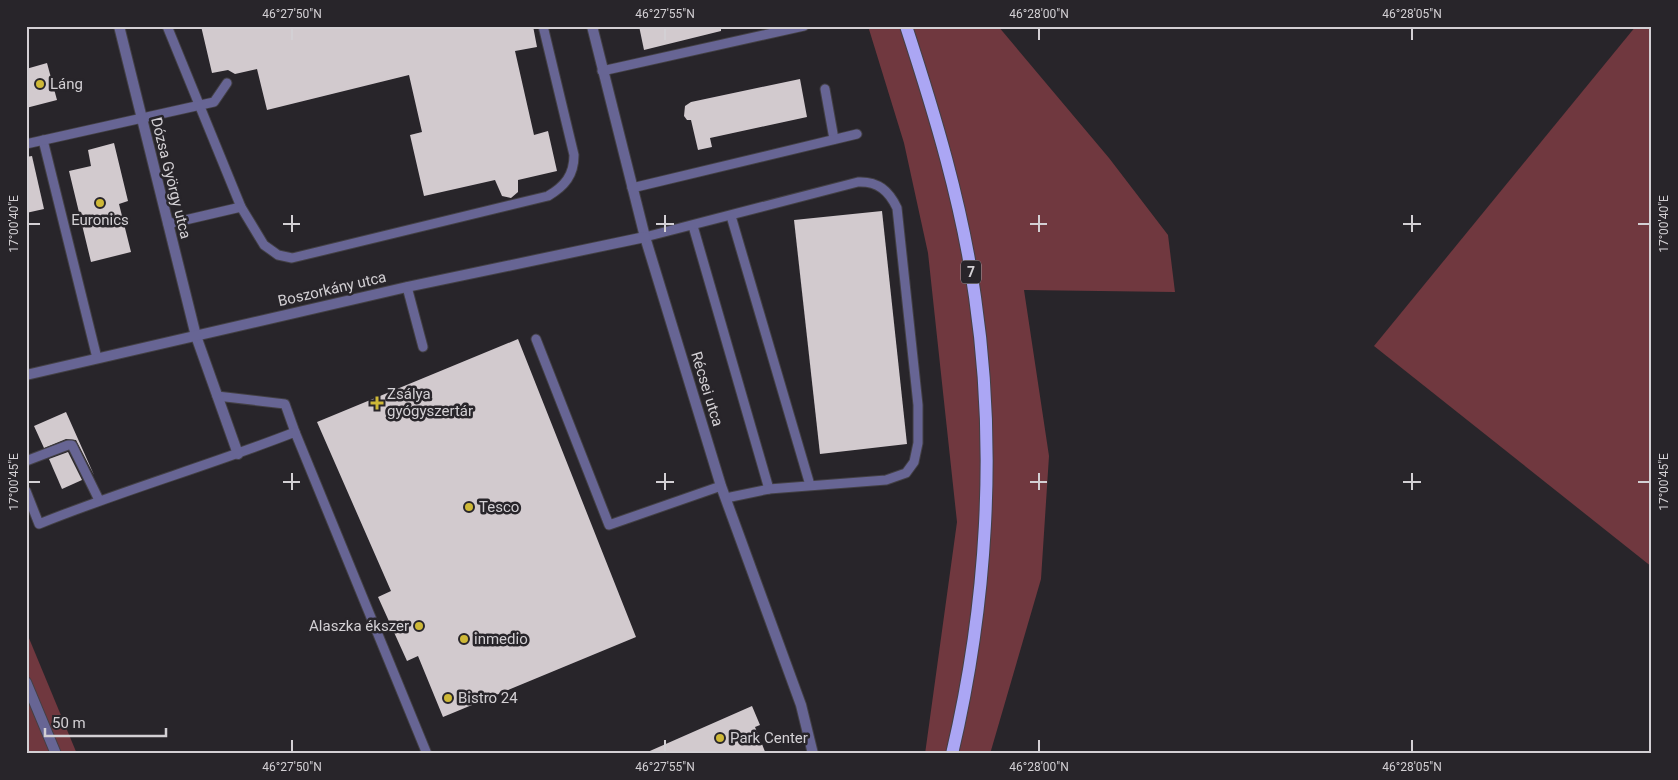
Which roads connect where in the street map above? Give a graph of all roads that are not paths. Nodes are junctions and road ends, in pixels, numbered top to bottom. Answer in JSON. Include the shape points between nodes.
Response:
{"nodes":[{"id":1,"x":119,"y":26,"type":"edge"},
{"id":2,"x":167,"y":26,"type":"edge"},
{"id":3,"x":542,"y":26,"type":"edge"},
{"id":4,"x":592,"y":26,"type":"edge"},
{"id":5,"x":804,"y":26,"type":"edge"},
{"id":6,"x":906,"y":26,"type":"edge"},
{"id":7,"x":602,"y":71,"type":"junction"},
{"id":8,"x":227,"y":83,"type":"dead end"},
{"id":9,"x":825,"y":89,"type":"dead end"},
{"id":10,"x":200,"y":107,"type":"junction"},
{"id":11,"x":141,"y":119,"type":"junction"},
{"id":12,"x":857,"y":134,"type":"dead end"},
{"id":13,"x":834,"y":139,"type":"junction"},
{"id":14,"x":44,"y":140,"type":"junction"},
{"id":15,"x":26,"y":144,"type":"edge"},
{"id":16,"x":632,"y":188,"type":"junction"},
{"id":17,"x":241,"y":207,"type":"junction"},
{"id":18,"x":731,"y":216,"type":"junction"},
{"id":19,"x":168,"y":224,"type":"junction"},
{"id":20,"x":693,"y":226,"type":"junction"},
{"id":21,"x":645,"y":237,"type":"junction"},
{"id":22,"x":407,"y":287,"type":"junction"},
{"id":23,"x":196,"y":336,"type":"junction"},
{"id":24,"x":536,"y":339,"type":"dead end"},
{"id":25,"x":423,"y":347,"type":"dead end"},
{"id":26,"x":97,"y":358,"type":"junction"},
{"id":27,"x":26,"y":375,"type":"edge"},
{"id":28,"x":217,"y":396,"type":"junction"},
{"id":29,"x":295,"y":432,"type":"junction"},
{"id":30,"x":238,"y":454,"type":"junction"},
{"id":31,"x":26,"y":461,"type":"edge"},
{"id":32,"x":810,"y":485,"type":"junction"},
{"id":33,"x":721,"y":486,"type":"junction"},
{"id":34,"x":770,"y":490,"type":"junction"},
{"id":35,"x":26,"y":491,"type":"edge"},
{"id":36,"x":726,"y":498,"type":"junction"},
{"id":37,"x":99,"y":500,"type":"junction"},
{"id":38,"x":26,"y":682,"type":"edge"},
{"id":39,"x":56,"y":754,"type":"edge"},
{"id":40,"x":427,"y":754,"type":"edge"},
{"id":41,"x":813,"y":754,"type":"edge"},
{"id":42,"x":952,"y":754,"type":"edge"}],
"edges":[{"from":1,"to":11,"type":"street","name":"Dózsa György utca"},
{"from":2,"to":10,"type":"lane"},
{"from":3,"to":17,"type":"lane","via":[[574,155],[569,179],[548,196],[292,258],[278,255],[264,245]]},
{"from":4,"to":7,"type":"street","name":"Récsei utca"},
{"from":5,"to":7,"type":"lane"},
{"from":6,"to":42,"type":"main road","number":"7","via":[[931,103],[965,240],[981,345],[985,397],[980,601],[965,699]]},
{"from":7,"to":16,"type":"street","name":"Récsei utca"},
{"from":8,"to":10,"type":"lane","via":[[214,102]]},
{"from":9,"to":13,"type":"lane"},
{"from":10,"to":11,"type":"lane"},
{"from":10,"to":17,"type":"lane"},
{"from":11,"to":14,"type":"lane"},
{"from":11,"to":19,"type":"street","name":"Dózsa György utca"},
{"from":12,"to":13,"type":"lane"},
{"from":13,"to":16,"type":"lane"},
{"from":14,"to":15,"type":"lane"},
{"from":14,"to":26,"type":"lane"},
{"from":16,"to":21,"type":"street","name":"Récsei utca"},
{"from":17,"to":19,"type":"lane"},
{"from":18,"to":20,"type":"lane"},
{"from":18,"to":32,"type":"lane"},
{"from":18,"to":32,"type":"lane","via":[[864,182],[882,187],[897,208],[918,405],[918,443],[914,462],[906,473],[886,480]]},
{"from":19,"to":23,"type":"street","name":"Dózsa György utca"},
{"from":20,"to":21,"type":"lane"},
{"from":20,"to":34,"type":"lane"},
{"from":21,"to":22,"type":"street","name":"Boszorkány utca"},
{"from":21,"to":33,"type":"street","name":"Récsei utca"},
{"from":22,"to":23,"type":"street","name":"Boszorkány utca"},
{"from":22,"to":25,"type":"lane"},
{"from":23,"to":26,"type":"street","name":"Boszorkány utca"},
{"from":23,"to":28,"type":"street","name":"Dózsa György utca"},
{"from":24,"to":33,"type":"lane","via":[[609,525]]},
{"from":26,"to":27,"type":"street","name":"Boszorkány utca"},
{"from":28,"to":29,"type":"lane","via":[[285,404]]},
{"from":28,"to":30,"type":"street","name":"Dózsa György utca"},
{"from":29,"to":30,"type":"lane"},
{"from":29,"to":40,"type":"lane"},
{"from":30,"to":37,"type":"lane"},
{"from":31,"to":37,"type":"lane","via":[[72,445]]},
{"from":32,"to":34,"type":"lane"},
{"from":33,"to":36,"type":"street","name":"Récsei utca"},
{"from":34,"to":36,"type":"lane"},
{"from":35,"to":37,"type":"lane","via":[[40,524]]},
{"from":36,"to":41,"type":"street","name":"Récsei utca","via":[[801,705]]},
{"from":38,"to":39,"type":"street"}]}
